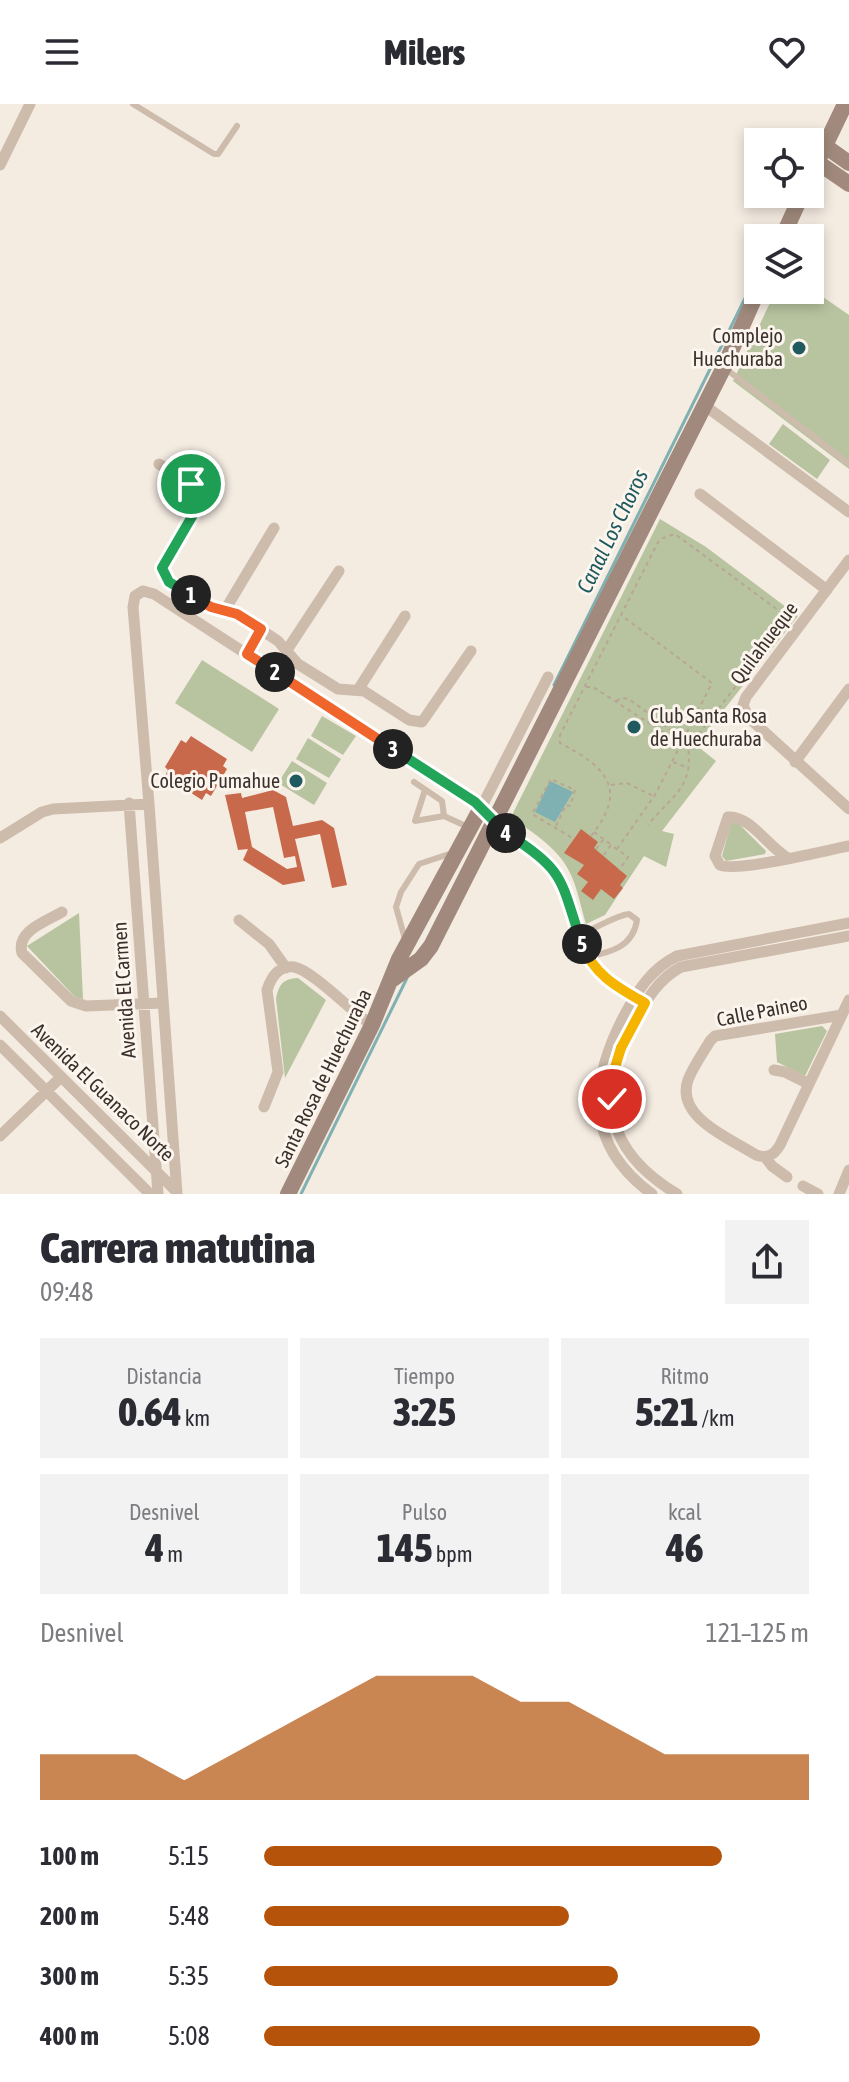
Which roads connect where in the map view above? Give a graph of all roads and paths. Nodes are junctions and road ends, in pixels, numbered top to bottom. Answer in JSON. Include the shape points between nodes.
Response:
{"nodes":[{"id":1,"x":30,"y":104,"type":"edge"},
{"id":2,"x":133,"y":104,"type":"edge"},
{"id":3,"x":845,"y":104,"type":"edge"},
{"id":4,"x":237,"y":126,"type":"dead end"},
{"id":5,"x":824,"y":148,"type":"edge"},
{"id":6,"x":824,"y":162,"type":"edge"},
{"id":7,"x":849,"y":163,"type":"edge"},
{"id":8,"x":0,"y":165,"type":"edge"},
{"id":9,"x":824,"y":167,"type":"edge"},
{"id":10,"x":849,"y":184,"type":"edge"},
{"id":11,"x":752,"y":304,"type":"edge"},
{"id":12,"x":724,"y":367,"type":"junction"},
{"id":13,"x":704,"y":405,"type":"junction"},
{"id":14,"x":159,"y":464,"type":"dead end"},
{"id":15,"x":849,"y":464,"type":"edge"},
{"id":16,"x":700,"y":494,"type":"dead end"},
{"id":17,"x":849,"y":512,"type":"edge"},
{"id":18,"x":274,"y":528,"type":"dead end"},
{"id":19,"x":849,"y":560,"type":"edge"},
{"id":20,"x":339,"y":571,"type":"dead end"},
{"id":21,"x":827,"y":590,"type":"junction"},
{"id":22,"x":225,"y":610,"type":"junction"},
{"id":23,"x":621,"y":614,"type":"junction"},
{"id":24,"x":405,"y":616,"type":"dead end"},
{"id":25,"x":261,"y":629,"type":"junction"},
{"id":26,"x":287,"y":650,"type":"junction"},
{"id":27,"x":471,"y":651,"type":"dead end"},
{"id":28,"x":247,"y":654,"type":"junction"},
{"id":29,"x":548,"y":677,"type":"dead end"},
{"id":30,"x":585,"y":687,"type":"junction"},
{"id":31,"x":849,"y":689,"type":"edge"},
{"id":32,"x":358,"y":690,"type":"junction"},
{"id":33,"x":616,"y":701,"type":"junction"},
{"id":34,"x":685,"y":740,"type":"junction"},
{"id":35,"x":682,"y":745,"type":"junction"},
{"id":36,"x":688,"y":748,"type":"junction"},
{"id":37,"x":673,"y":762,"type":"junction"},
{"id":38,"x":795,"y":762,"type":"junction"},
{"id":39,"x":687,"y":768,"type":"junction"},
{"id":40,"x":414,"y":782,"type":"dead end"},
{"id":41,"x":610,"y":786,"type":"junction"},
{"id":42,"x":425,"y":790,"type":"junction"},
{"id":43,"x":654,"y":796,"type":"junction"},
{"id":44,"x":129,"y":803,"type":"junction"},
{"id":45,"x":149,"y":804,"type":"junction"},
{"id":46,"x":481,"y":808,"type":"junction"},
{"id":47,"x":849,"y":809,"type":"edge"},
{"id":48,"x":639,"y":810,"type":"dead end"},
{"id":49,"x":644,"y":811,"type":"junction"},
{"id":50,"x":444,"y":816,"type":"junction"},
{"id":51,"x":493,"y":822,"type":"junction"},
{"id":52,"x":648,"y":825,"type":"dead end"},
{"id":53,"x":556,"y":826,"type":"junction"},
{"id":54,"x":470,"y":828,"type":"junction"},
{"id":55,"x":594,"y":832,"type":"junction"},
{"id":56,"x":591,"y":836,"type":"dead end"},
{"id":57,"x":0,"y":838,"type":"edge"},
{"id":58,"x":574,"y":839,"type":"dead end"},
{"id":59,"x":603,"y":839,"type":"junction"},
{"id":60,"x":611,"y":845,"type":"junction"},
{"id":61,"x":849,"y":846,"type":"edge"},
{"id":62,"x":596,"y":849,"type":"dead end"},
{"id":63,"x":617,"y":849,"type":"junction"},
{"id":64,"x":455,"y":852,"type":"junction"},
{"id":65,"x":604,"y":855,"type":"dead end"},
{"id":66,"x":788,"y":858,"type":"junction"},
{"id":67,"x":619,"y":870,"type":"dead end"},
{"id":68,"x":62,"y":912,"type":"dead end"},
{"id":69,"x":239,"y":920,"type":"dead end"},
{"id":70,"x":849,"y":923,"type":"edge"},
{"id":71,"x":579,"y":934,"type":"junction"},
{"id":72,"x":849,"y":936,"type":"edge"},
{"id":73,"x":410,"y":938,"type":"junction"},
{"id":74,"x":431,"y":946,"type":"junction"},
{"id":75,"x":588,"y":957,"type":"junction"},
{"id":76,"x":286,"y":968,"type":"junction"},
{"id":77,"x":393,"y":979,"type":"junction"},
{"id":78,"x":640,"y":999,"type":"junction"},
{"id":79,"x":849,"y":1000,"type":"edge"},
{"id":80,"x":163,"y":1003,"type":"junction"},
{"id":81,"x":143,"y":1005,"type":"junction"},
{"id":82,"x":842,"y":1015,"type":"junction"},
{"id":83,"x":0,"y":1016,"type":"edge"},
{"id":84,"x":372,"y":1025,"type":"junction"},
{"id":85,"x":0,"y":1045,"type":"edge"},
{"id":86,"x":774,"y":1070,"type":"dead end"},
{"id":87,"x":61,"y":1077,"type":"junction"},
{"id":88,"x":599,"y":1079,"type":"junction"},
{"id":89,"x":612,"y":1081,"type":"junction"},
{"id":90,"x":809,"y":1084,"type":"junction"},
{"id":91,"x":46,"y":1091,"type":"junction"},
{"id":92,"x":264,"y":1107,"type":"dead end"},
{"id":93,"x":104,"y":1118,"type":"junction"},
{"id":94,"x":89,"y":1134,"type":"junction"},
{"id":95,"x":0,"y":1136,"type":"edge"},
{"id":96,"x":765,"y":1157,"type":"junction"},
{"id":97,"x":155,"y":1169,"type":"junction"},
{"id":98,"x":849,"y":1170,"type":"edge"},
{"id":99,"x":787,"y":1177,"type":"dead end"},
{"id":100,"x":803,"y":1186,"type":"dead end"},
{"id":101,"x":671,"y":1192,"type":"edge"},
{"id":102,"x":178,"y":1193,"type":"edge"},
{"id":103,"x":150,"y":1194,"type":"edge"},
{"id":104,"x":158,"y":1194,"type":"edge"},
{"id":105,"x":288,"y":1194,"type":"edge"},
{"id":106,"x":652,"y":1194,"type":"edge"},
{"id":107,"x":818,"y":1194,"type":"edge"},
{"id":108,"x":839,"y":1194,"type":"edge"}],
"edges":[{"from":1,"to":8,"type":"street"},
{"from":2,"to":4,"type":"lane","via":[[214,154]]},
{"from":3,"to":5,"type":"street"},
{"from":6,"to":7,"type":"street"},
{"from":9,"to":10,"type":"street"},
{"from":11,"to":12,"type":"street","name":"Santa Rosa de Huechuraba"},
{"from":12,"to":13,"type":"street","name":"Santa Rosa de Huechuraba"},
{"from":12,"to":15,"type":"lane"},
{"from":13,"to":17,"type":"street"},
{"from":13,"to":51,"type":"street","name":"Santa Rosa de Huechuraba"},
{"from":14,"to":22,"type":"street","via":[[201,496],[162,563],[163,573],[169,582]]},
{"from":16,"to":21,"type":"street"},
{"from":18,"to":22,"type":"street"},
{"from":19,"to":21,"type":"street","name":"Quilahueque"},
{"from":20,"to":26,"type":"street"},
{"from":21,"to":38,"type":"street","name":"Quilahueque","via":[[743,705],[748,717]]},
{"from":22,"to":25,"type":"street"},
{"from":23,"to":30,"type":"path"},
{"from":23,"to":34,"type":"path","via":[[712,683]]},
{"from":23,"to":36,"type":"path","via":[[660,539],[675,534],[786,616]]},
{"from":24,"to":32,"type":"street"},
{"from":25,"to":26,"type":"street"},
{"from":25,"to":28,"type":"street"},
{"from":26,"to":32,"type":"street","via":[[298,664],[338,689]]},
{"from":27,"to":32,"type":"street","via":[[422,722],[409,720]]},
{"from":28,"to":45,"type":"street","name":"Avenida El Carmen","via":[[154,594],[138,593],[133,607]]},
{"from":28,"to":46,"type":"street"},
{"from":29,"to":46,"type":"street","name":"Santa Rosa de Huechuraba"},
{"from":30,"to":33,"type":"path"},
{"from":30,"to":41,"type":"path","via":[[560,743],[598,765]]},
{"from":31,"to":38,"type":"street"},
{"from":33,"to":34,"type":"path","via":[[629,699]]},
{"from":33,"to":35,"type":"path"},
{"from":34,"to":35,"type":"path"},
{"from":35,"to":36,"type":"path"},
{"from":35,"to":37,"type":"path"},
{"from":36,"to":39,"type":"path"},
{"from":37,"to":39,"type":"path"},
{"from":37,"to":43,"type":"path"},
{"from":38,"to":47,"type":"street","name":"Quilahueque"},
{"from":39,"to":52,"type":"path","via":[[680,792]]},
{"from":40,"to":42,"type":"lane"},
{"from":41,"to":43,"type":"path","via":[[627,783]]},
{"from":41,"to":55,"type":"path","via":[[611,803]]},
{"from":42,"to":50,"type":"lane","via":[[442,801]]},
{"from":42,"to":50,"type":"lane","via":[[415,821]]},
{"from":43,"to":49,"type":"path"},
{"from":44,"to":45,"type":"street"},
{"from":44,"to":57,"type":"street","via":[[42,812]]},
{"from":44,"to":81,"type":"street","name":"Avenida El Carmen"},
{"from":45,"to":80,"type":"street","name":"Avenida El Carmen"},
{"from":46,"to":51,"type":"street"},
{"from":46,"to":54,"type":"street","name":"Santa Rosa de Huechuraba"},
{"from":48,"to":49,"type":"path"},
{"from":49,"to":63,"type":"path"},
{"from":50,"to":54,"type":"lane"},
{"from":51,"to":71,"type":"street","via":[[552,867],[565,888]]},
{"from":51,"to":74,"type":"street","name":"Santa Rosa de Huechuraba"},
{"from":53,"to":53,"type":"path","via":[[532,814],[551,779],[575,790]]},
{"from":53,"to":58,"type":"path"},
{"from":54,"to":64,"type":"street","name":"Santa Rosa de Huechuraba"},
{"from":55,"to":56,"type":"path"},
{"from":55,"to":59,"type":"path"},
{"from":59,"to":60,"type":"path"},
{"from":59,"to":62,"type":"path"},
{"from":60,"to":63,"type":"path"},
{"from":60,"to":65,"type":"path"},
{"from":61,"to":66,"type":"street"},
{"from":63,"to":67,"type":"path","via":[[628,857]]},
{"from":64,"to":73,"type":"street","name":"Santa Rosa de Huechuraba"},
{"from":64,"to":73,"type":"lane","via":[[419,864],[401,892],[396,907]]},
{"from":66,"to":66,"type":"street","via":[[742,819],[733,816],[724,822],[715,856],[726,868]]},
{"from":68,"to":81,"type":"street","via":[[22,936],[22,953],[71,1001],[86,1006]]},
{"from":69,"to":76,"type":"street","via":[[269,944]]},
{"from":70,"to":78,"type":"street","via":[[677,956],[660,966]]},
{"from":71,"to":75,"type":"street"},
{"from":71,"to":75,"type":"lane","via":[[619,915],[637,920],[627,943]]},
{"from":72,"to":78,"type":"street","via":[[681,967]]},
{"from":73,"to":74,"type":"street"},
{"from":73,"to":77,"type":"street","name":"Santa Rosa de Huechuraba"},
{"from":74,"to":77,"type":"street","name":"Santa Rosa de Huechuraba"},
{"from":75,"to":78,"type":"street","via":[[600,975]]},
{"from":76,"to":84,"type":"street","via":[[307,973]]},
{"from":76,"to":92,"type":"street","via":[[271,979],[267,990],[278,1072]]},
{"from":77,"to":84,"type":"street","name":"Santa Rosa de Huechuraba"},
{"from":78,"to":88,"type":"street","via":[[610,1044]]},
{"from":78,"to":89,"type":"street"},
{"from":79,"to":82,"type":"street","name":"Calle Paineo"},
{"from":80,"to":81,"type":"street"},
{"from":80,"to":102,"type":"street","name":"Avenida El Carmen"},
{"from":81,"to":97,"type":"street","name":"Avenida El Carmen"},
{"from":82,"to":90,"type":"street","name":"Calle Paineo"},
{"from":82,"to":96,"type":"street","name":"Calle Paineo","via":[[718,1034],[690,1076],[687,1099],[696,1115]]},
{"from":83,"to":87,"type":"street","name":"Avenida El Guanaco Norte"},
{"from":84,"to":105,"type":"street","name":"Santa Rosa de Huechuraba"},
{"from":85,"to":91,"type":"street","name":"Avenida El Guanaco Norte"},
{"from":86,"to":90,"type":"street"},
{"from":87,"to":91,"type":"street"},
{"from":87,"to":93,"type":"street","name":"Avenida El Guanaco Norte"},
{"from":88,"to":89,"type":"street"},
{"from":88,"to":106,"type":"street","via":[[600,1115],[610,1148]]},
{"from":89,"to":101,"type":"street","via":[[613,1112],[625,1147],[640,1168]]},
{"from":90,"to":96,"type":"street","name":"Calle Paineo","via":[[780,1145]]},
{"from":91,"to":94,"type":"street","name":"Avenida El Guanaco Norte"},
{"from":91,"to":95,"type":"street"},
{"from":93,"to":94,"type":"street"},
{"from":93,"to":97,"type":"street","name":"Avenida El Guanaco Norte"},
{"from":94,"to":103,"type":"street","name":"Avenida El Guanaco Norte"},
{"from":96,"to":99,"type":"street","name":"Calle Paineo"},
{"from":97,"to":102,"type":"street","name":"Avenida El Guanaco Norte"},
{"from":97,"to":104,"type":"street","name":"Avenida El Carmen"},
{"from":98,"to":108,"type":"street"},
{"from":100,"to":107,"type":"street"}]}
